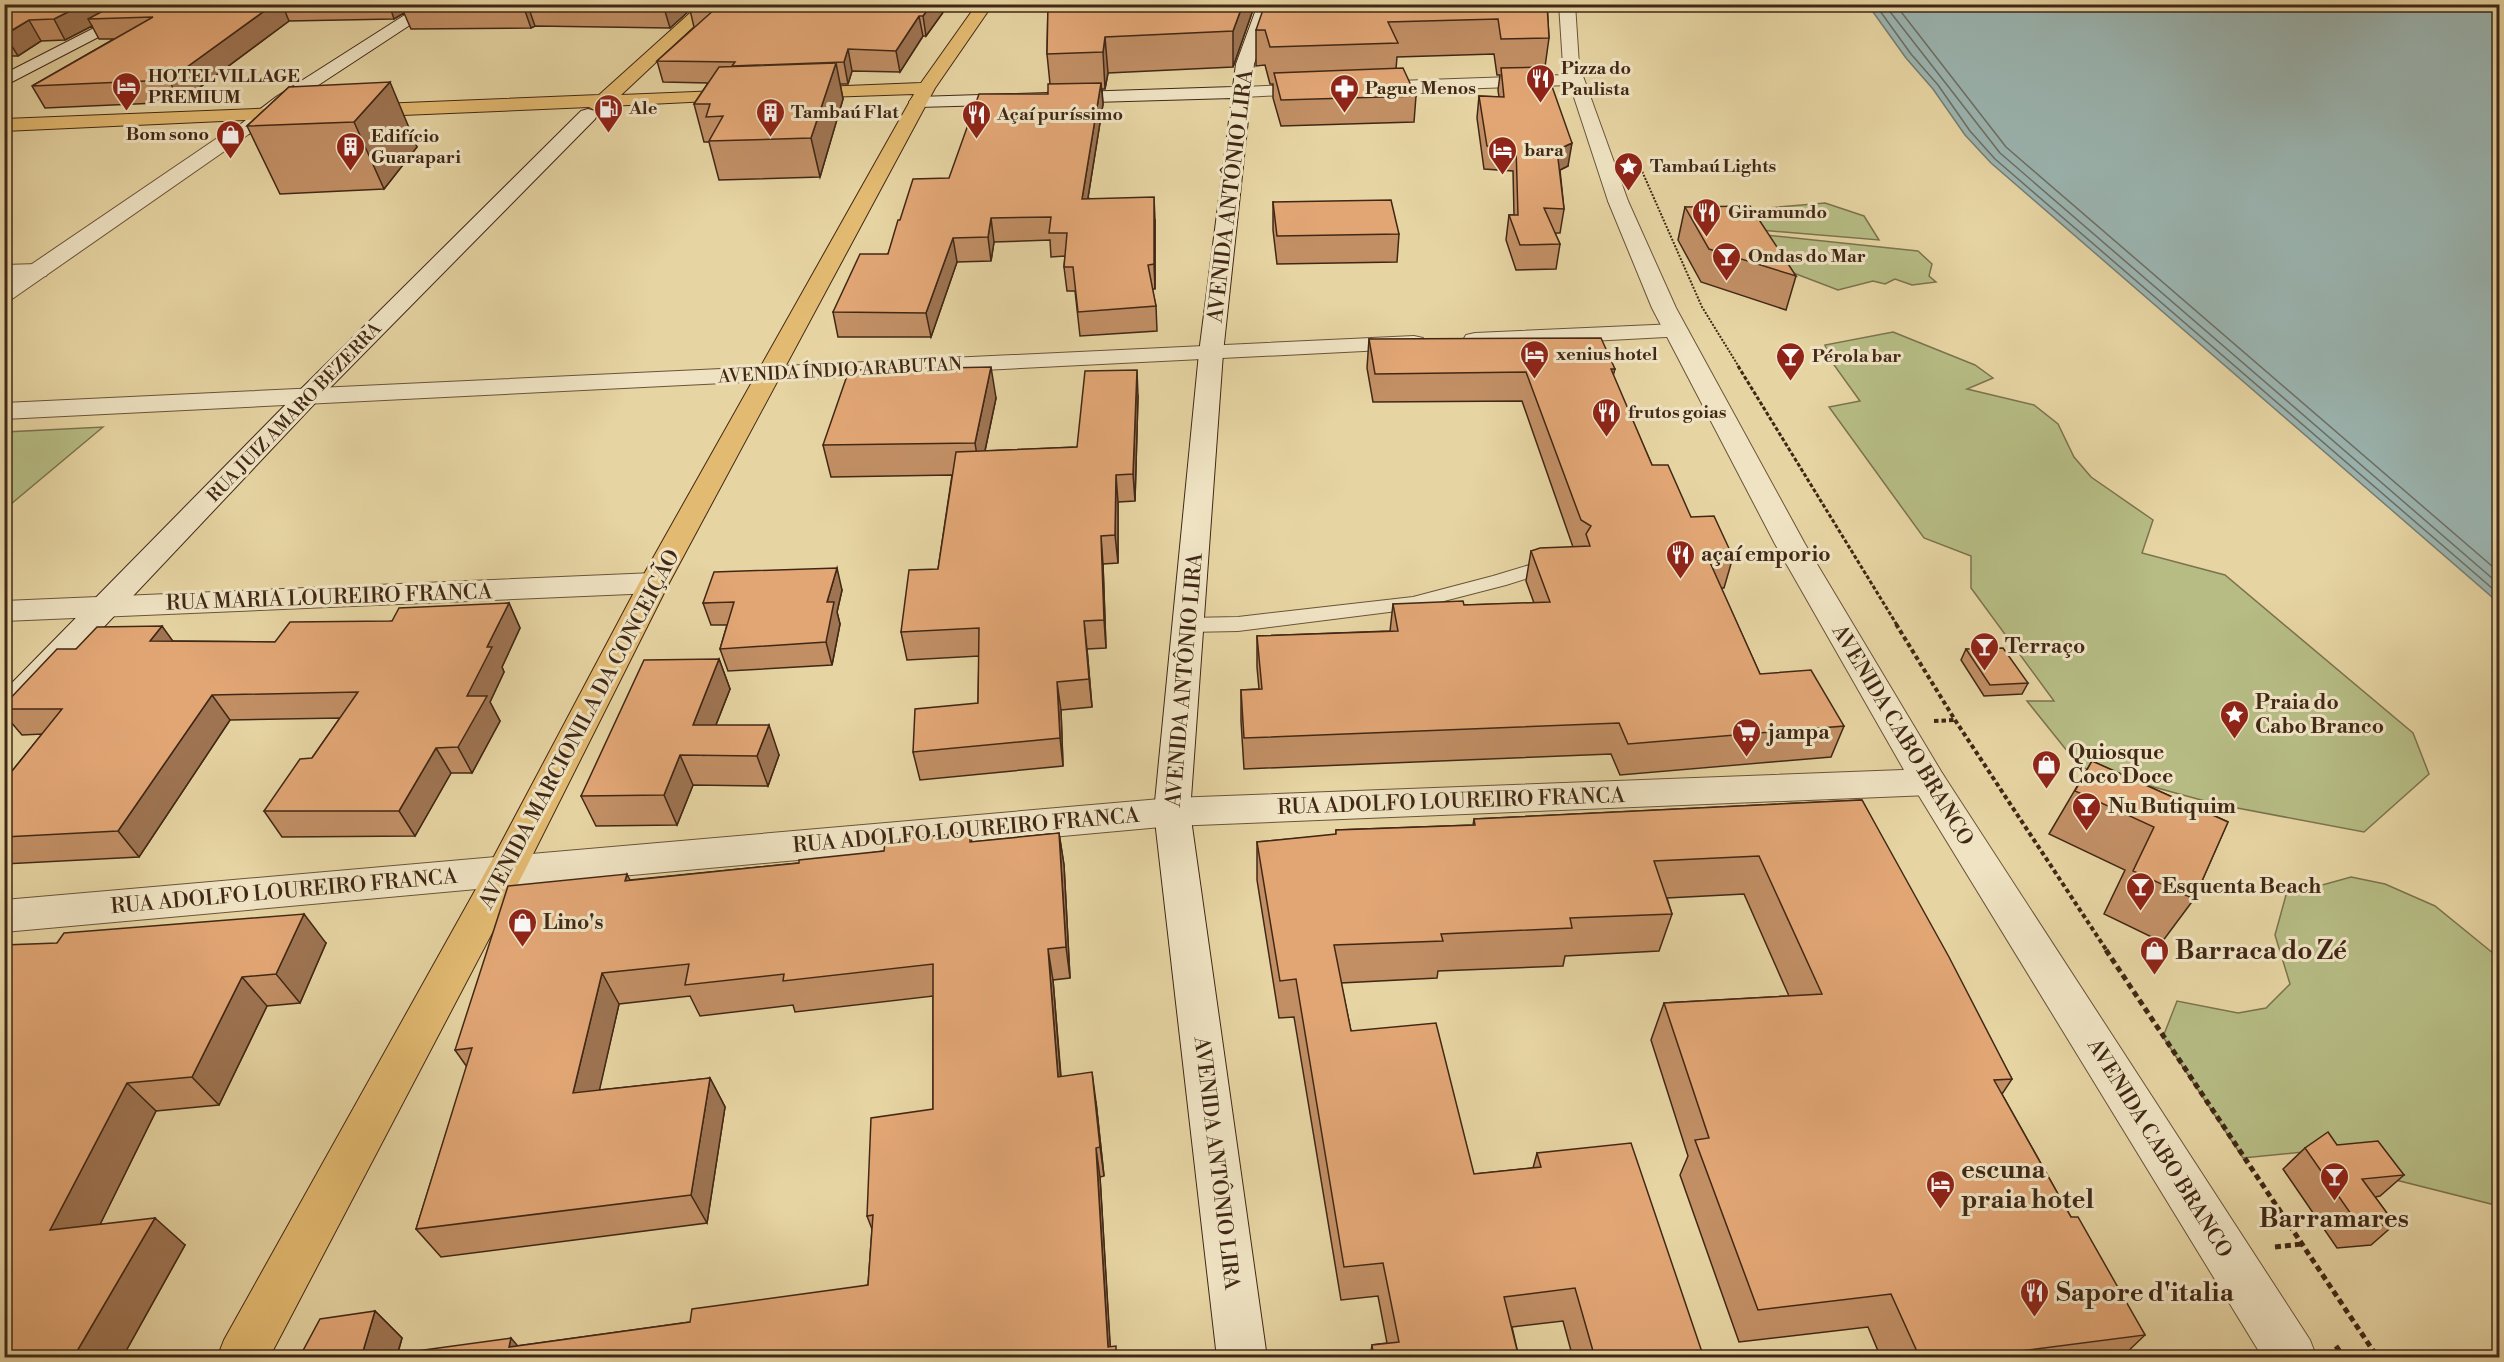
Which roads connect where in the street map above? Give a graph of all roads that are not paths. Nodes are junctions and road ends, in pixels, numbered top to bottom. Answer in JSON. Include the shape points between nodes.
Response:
{"nodes":[{"id":1,"x":154,"y":4,"type":"edge"},
{"id":2,"x":434,"y":4,"type":"edge"},
{"id":3,"x":710,"y":4,"type":"edge"},
{"id":4,"x":985,"y":4,"type":"edge"},
{"id":5,"x":1266,"y":4,"type":"edge"},
{"id":6,"x":1567,"y":4,"type":"edge"},
{"id":7,"x":1361,"y":72,"type":"edge"},
{"id":8,"x":1326,"y":73,"type":"edge"},
{"id":9,"x":1574,"y":73,"type":"junction"},
{"id":10,"x":4,"y":81,"type":"edge"},
{"id":11,"x":1244,"y":84,"type":"junction"},
{"id":12,"x":922,"y":95,"type":"junction"},
{"id":13,"x":596,"y":108,"type":"junction"},
{"id":14,"x":261,"y":115,"type":"junction"},
{"id":15,"x":332,"y":119,"type":"junction"},
{"id":16,"x":4,"y":125,"type":"edge"},
{"id":17,"x":242,"y":130,"type":"junction"},
{"id":18,"x":4,"y":138,"type":"edge"},
{"id":19,"x":1618,"y":201,"type":"joint"},
{"id":20,"x":38,"y":271,"type":"junction"},
{"id":21,"x":4,"y":272,"type":"edge"},
{"id":22,"x":4,"y":294,"type":"edge"},
{"id":23,"x":1676,"y":331,"type":"junction"},
{"id":24,"x":1211,"y":353,"type":"junction"},
{"id":25,"x":770,"y":373,"type":"junction"},
{"id":26,"x":309,"y":395,"type":"junction"},
{"id":27,"x":4,"y":411,"type":"edge"},
{"id":28,"x":1573,"y":558,"type":"edge"},
{"id":29,"x":654,"y":583,"type":"junction"},
{"id":30,"x":105,"y":607,"type":"junction"},
{"id":31,"x":4,"y":611,"type":"edge"},
{"id":32,"x":1188,"y":625,"type":"junction"},
{"id":33,"x":4,"y":712,"type":"edge"},
{"id":34,"x":1929,"y":782,"type":"junction"},
{"id":35,"x":1172,"y":812,"type":"junction"},
{"id":36,"x":505,"y":872,"type":"junction"},
{"id":37,"x":4,"y":916,"type":"edge"},
{"id":38,"x":242,"y":1358,"type":"edge"},
{"id":39,"x":1242,"y":1358,"type":"edge"},
{"id":40,"x":2292,"y":1358,"type":"edge"}],
"edges":[{"from":1,"to":10,"type":"street"},
{"from":2,"to":14,"type":"street"},
{"from":3,"to":13,"type":"main road"},
{"from":4,"to":12,"type":"main road","name":"AVENIDA MARCIONILA DA CONCEIÇÃO"},
{"from":5,"to":11,"type":"street","name":"AVENIDA ANTÔNIO LIRA","via":[[1245,64]]},
{"from":6,"to":9,"type":"street","name":"AVENIDA CABO BRANCO"},
{"from":7,"to":9,"type":"street"},
{"from":8,"to":11,"type":"street"},
{"from":9,"to":11,"type":"street","via":[[1344,88]]},
{"from":9,"to":19,"type":"street","name":"AVENIDA CABO BRANCO"},
{"from":11,"to":12,"type":"street"},
{"from":11,"to":24,"type":"street","name":"AVENIDA ANTÔNIO LIRA"},
{"from":12,"to":13,"type":"main road"},
{"from":12,"to":25,"type":"main road","name":"AVENIDA MARCIONILA DA CONCEIÇÃO"},
{"from":13,"to":15,"type":"main road"},
{"from":13,"to":26,"type":"street","name":"RUA JUIZ AMARO BEZERRA"},
{"from":14,"to":15,"type":"main road"},
{"from":14,"to":16,"type":"main road"},
{"from":14,"to":17,"type":"street"},
{"from":15,"to":17,"type":"main road"},
{"from":17,"to":18,"type":"main road"},
{"from":17,"to":20,"type":"street"},
{"from":19,"to":23,"type":"street","name":"AVENIDA CABO BRANCO"},
{"from":20,"to":21,"type":"street"},
{"from":20,"to":22,"type":"street"},
{"from":23,"to":24,"type":"street","name":"AVENIDA ÍNDIO ARABUTAN"},
{"from":23,"to":34,"type":"street","name":"AVENIDA CABO BRANCO","via":[[1790,544]]},
{"from":24,"to":25,"type":"street","name":"AVENIDA ÍNDIO ARABUTAN"},
{"from":24,"to":32,"type":"street","name":"AVENIDA ANTÔNIO LIRA"},
{"from":25,"to":26,"type":"street","name":"AVENIDA ÍNDIO ARABUTAN"},
{"from":25,"to":29,"type":"main road","name":"AVENIDA MARCIONILA DA CONCEIÇÃO"},
{"from":26,"to":27,"type":"street","name":"AVENIDA ÍNDIO ARABUTAN"},
{"from":26,"to":30,"type":"street","name":"RUA JUIZ AMARO BEZERRA"},
{"from":28,"to":32,"type":"lane","via":[[1413,603],[1238,624]]},
{"from":29,"to":30,"type":"street","name":"RUA MARIA LOUREIRO FRANCA"},
{"from":29,"to":36,"type":"main road","name":"AVENIDA MARCIONILA DA CONCEIÇÃO"},
{"from":30,"to":31,"type":"street","name":"RUA MARIA LOUREIRO FRANCA"},
{"from":30,"to":33,"type":"street","name":"RUA JUIZ AMARO BEZERRA"},
{"from":32,"to":35,"type":"street","name":"AVENIDA ANTÔNIO LIRA"},
{"from":34,"to":35,"type":"street","name":"RUA ADOLFO LOUREIRO FRANCA"},
{"from":34,"to":40,"type":"street","name":"AVENIDA CABO BRANCO"},
{"from":35,"to":36,"type":"street","name":"RUA ADOLFO LOUREIRO FRANCA"},
{"from":35,"to":39,"type":"street","name":"AVENIDA ANTÔNIO LIRA"},
{"from":36,"to":37,"type":"street","name":"RUA ADOLFO LOUREIRO FRANCA"},
{"from":36,"to":38,"type":"main road","name":"AVENIDA MARCIONILA DA CONCEIÇÃO"}]}
